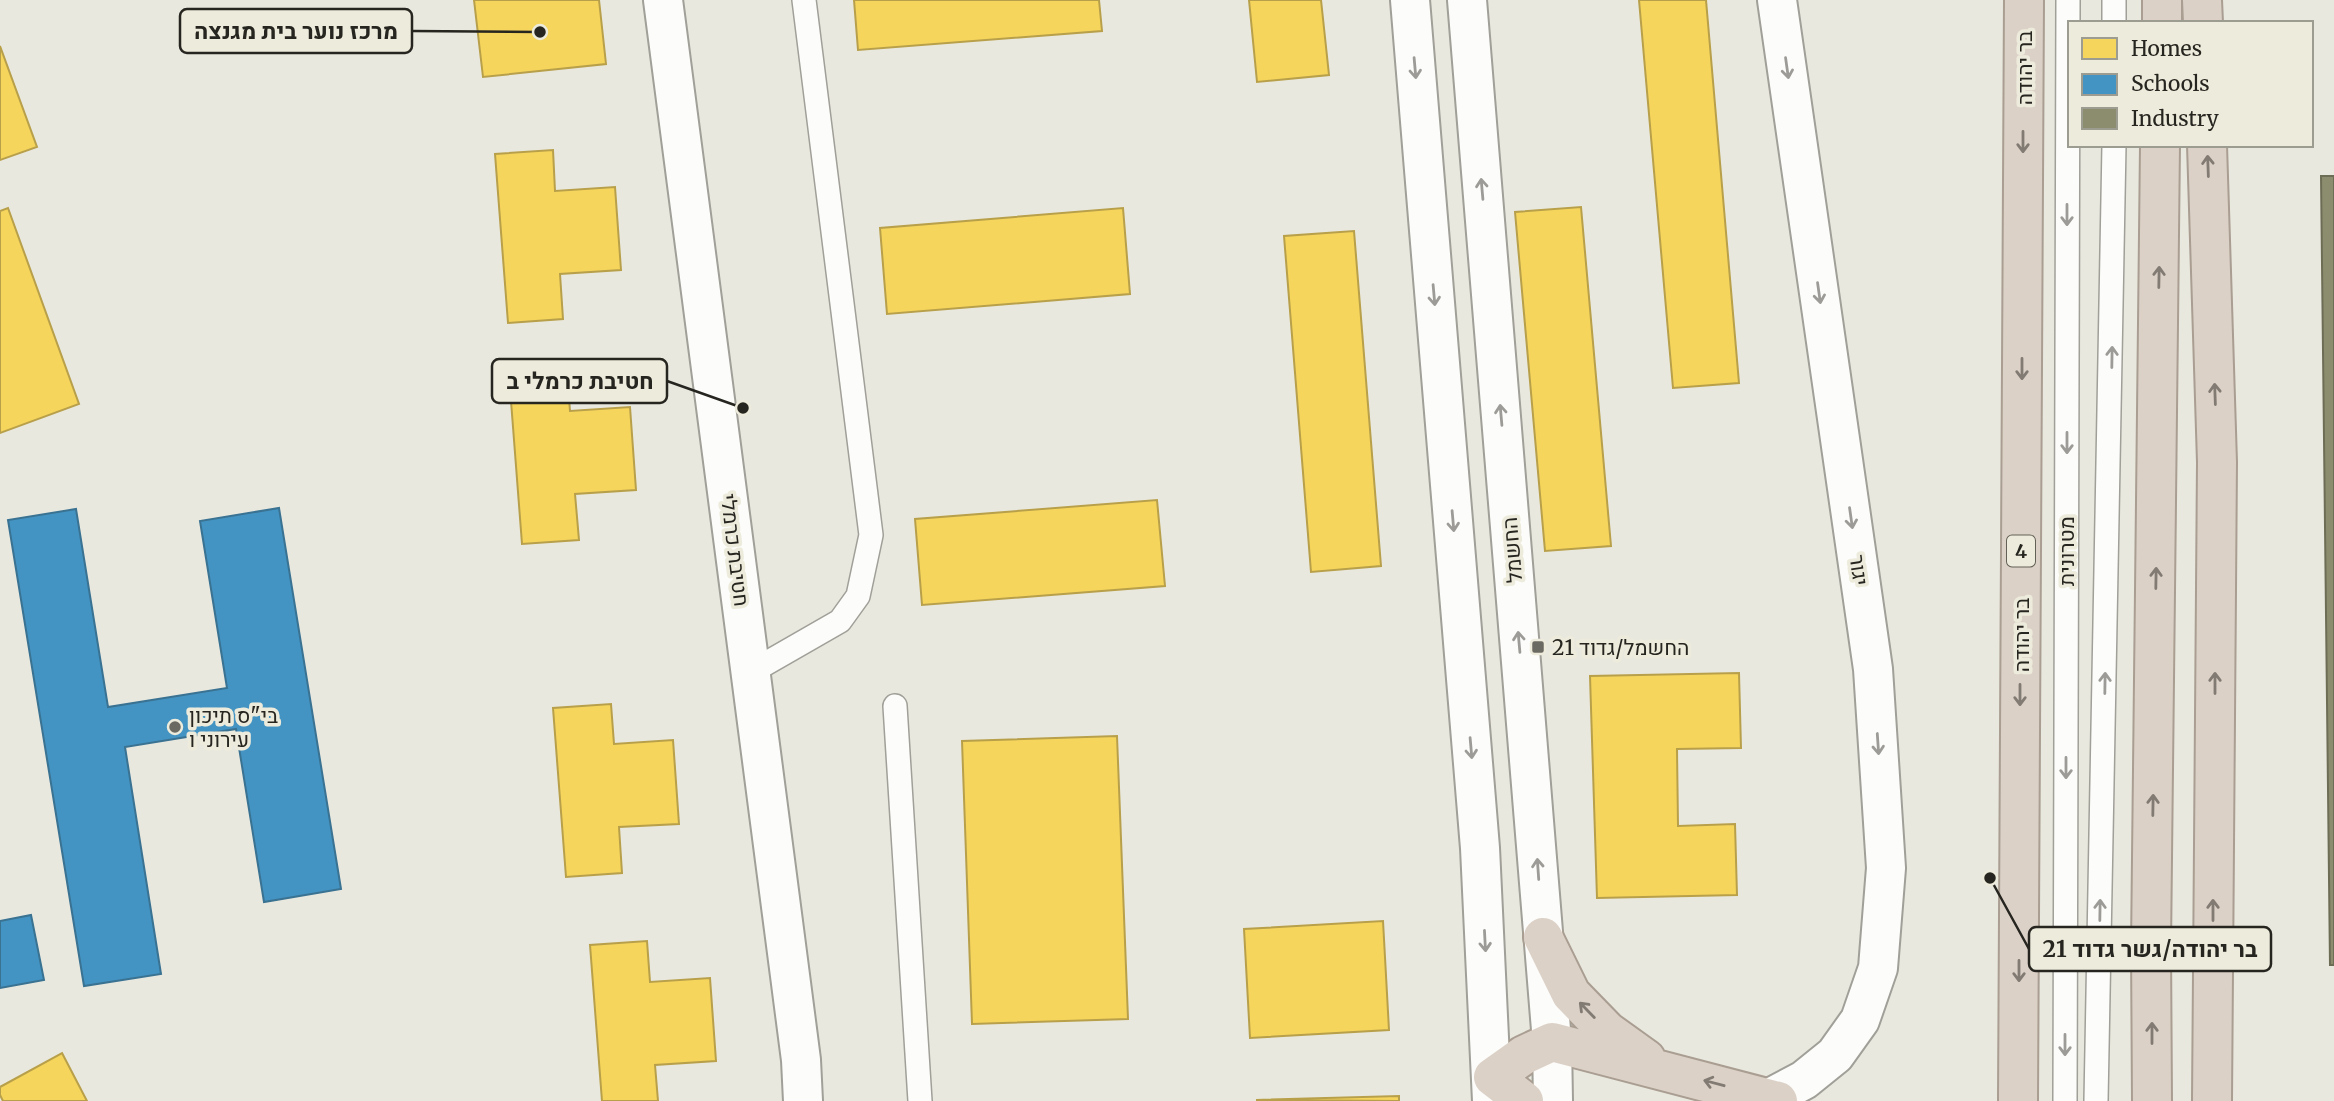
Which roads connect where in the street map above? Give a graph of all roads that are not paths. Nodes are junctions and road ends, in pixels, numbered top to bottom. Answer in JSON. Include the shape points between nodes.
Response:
{"nodes":[{"id":1,"x":663,"y":0,"type":"edge"},
{"id":2,"x":804,"y":0,"type":"edge"},
{"id":3,"x":1410,"y":0,"type":"edge"},
{"id":4,"x":1467,"y":0,"type":"edge"},
{"id":5,"x":1777,"y":0,"type":"edge"},
{"id":6,"x":2024,"y":0,"type":"edge"},
{"id":7,"x":2068,"y":0,"type":"edge"},
{"id":8,"x":2114,"y":0,"type":"edge"},
{"id":9,"x":2162,"y":0,"type":"edge"},
{"id":10,"x":2203,"y":0,"type":"edge"},
{"id":11,"x":2114,"y":21,"type":"edge"},
{"id":12,"x":2162,"y":21,"type":"edge"},
{"id":13,"x":2203,"y":21,"type":"edge"},
{"id":14,"x":2114,"y":147,"type":"edge"},
{"id":15,"x":2160,"y":147,"type":"edge"},
{"id":16,"x":2207,"y":147,"type":"edge"},
{"id":17,"x":751,"y":672,"type":"junction"},
{"id":18,"x":895,"y":706,"type":"dead end"},
{"id":19,"x":1543,"y":937,"type":"junction"},
{"id":20,"x":1552,"y":1042,"type":"junction"},
{"id":21,"x":1659,"y":1069,"type":"junction"},
{"id":22,"x":1492,"y":1089,"type":"edge"},
{"id":23,"x":1774,"y":1100,"type":"edge"},
{"id":24,"x":803,"y":1101,"type":"edge"},
{"id":25,"x":920,"y":1101,"type":"edge"},
{"id":26,"x":1524,"y":1101,"type":"edge"},
{"id":27,"x":1553,"y":1101,"type":"edge"},
{"id":28,"x":2018,"y":1101,"type":"edge"},
{"id":29,"x":2065,"y":1101,"type":"edge"},
{"id":30,"x":2096,"y":1101,"type":"edge"},
{"id":31,"x":2152,"y":1101,"type":"edge"},
{"id":32,"x":2212,"y":1101,"type":"edge"}],
"edges":[{"from":1,"to":17,"type":"street","name":"חטיבת כרמלי"},
{"from":2,"to":17,"type":"lane","via":[[871,535],[858,596],[840,621]]},
{"from":3,"to":22,"type":"street","one_way":true,"via":[[1479,834]]},
{"from":19,"to":4,"type":"street","name":"החשמל","one_way":true},
{"from":5,"to":23,"type":"street","name":"יגור","one_way":true,"via":[[1873,669],[1885,868],[1878,968],[1860,1020],[1835,1055]]},
{"from":6,"to":28,"type":"highway","name":"בר יהודה","number":"4","one_way":true},
{"from":7,"to":29,"type":"lane","name":"מטרונית","one_way":true},
{"from":8,"to":11,"type":"lane"},
{"from":9,"to":12,"type":"highway"},
{"from":10,"to":13,"type":"highway"},
{"from":30,"to":14,"type":"lane","name":"מטרונית","one_way":true},
{"from":31,"to":15,"type":"highway","one_way":true},
{"from":32,"to":16,"type":"highway","one_way":true,"via":[[2217,462]]},
{"from":17,"to":24,"type":"street","name":"חטיבת כרמלי"},
{"from":18,"to":25,"type":"lane"},
{"from":19,"to":20,"type":"street","name":"החשמל"},
{"from":21,"to":19,"type":"highway","one_way":true,"via":[[1607,1031],[1572,994]]},
{"from":20,"to":21,"type":"highway"},
{"from":20,"to":22,"type":"highway","via":[[1524,1055]]},
{"from":20,"to":27,"type":"street","name":"החשמל"},
{"from":23,"to":21,"type":"highway","one_way":true},
{"from":22,"to":26,"type":"highway"}]}
